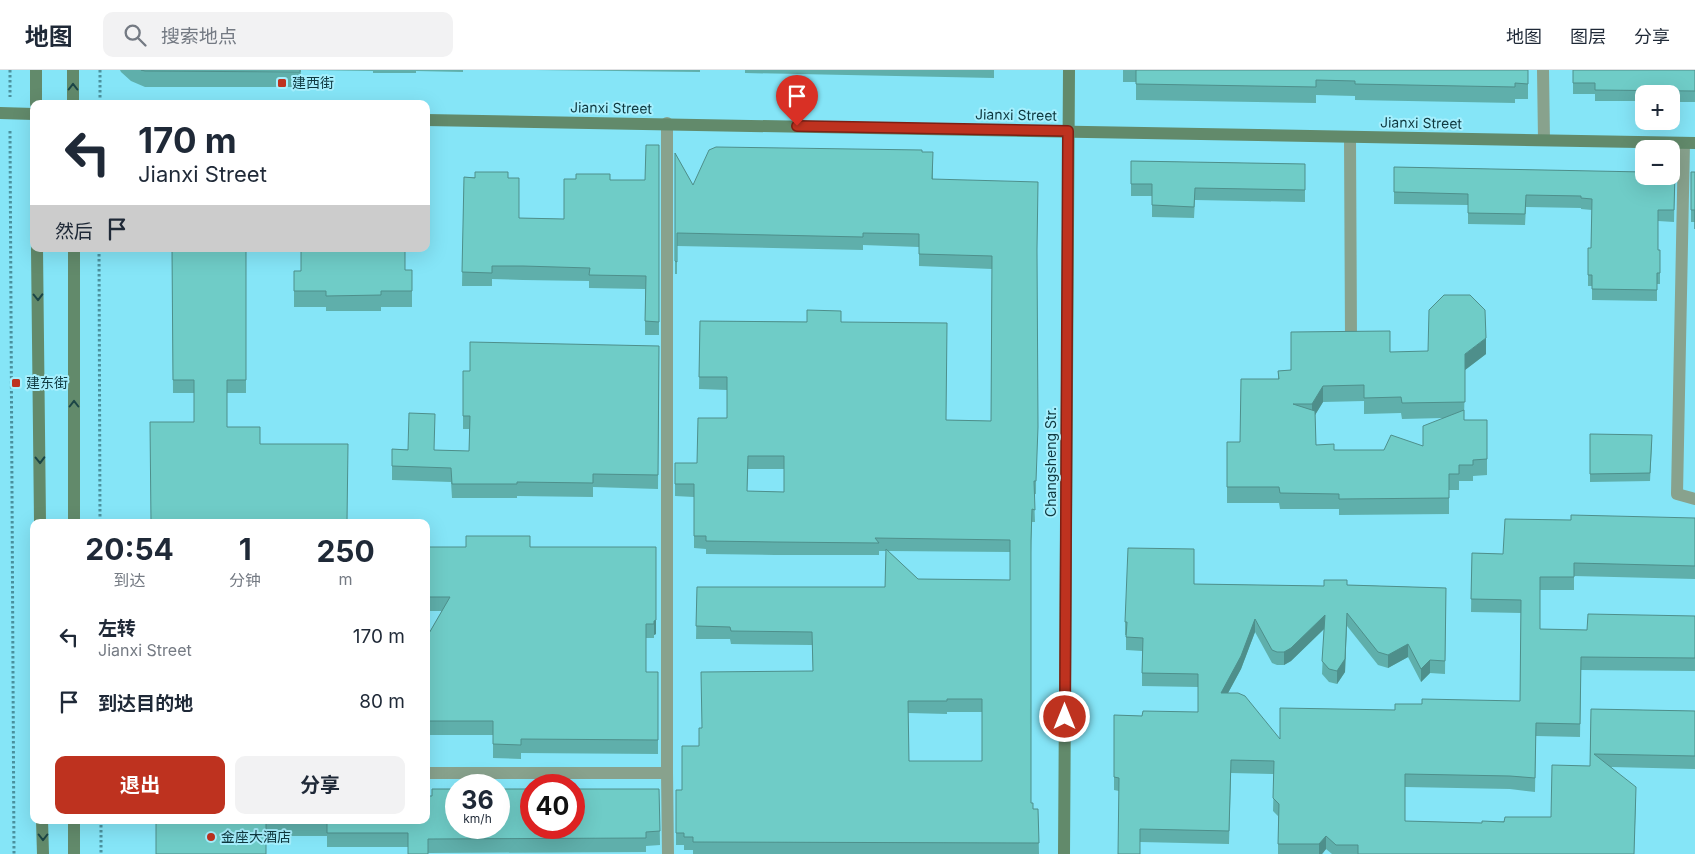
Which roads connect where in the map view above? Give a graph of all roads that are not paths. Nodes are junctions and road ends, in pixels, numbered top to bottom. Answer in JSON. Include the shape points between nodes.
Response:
{"nodes":[{"id":1,"x":36,"y":70,"type":"edge"},
{"id":2,"x":73,"y":70,"type":"edge"},
{"id":3,"x":1069,"y":70,"type":"edge"},
{"id":4,"x":1543,"y":70,"type":"edge"},
{"id":5,"x":36,"y":100,"type":"edge"},
{"id":6,"x":74,"y":100,"type":"edge"},
{"id":7,"x":5,"y":113,"type":"edge"},
{"id":8,"x":30,"y":114,"type":"edge"},
{"id":9,"x":430,"y":120,"type":"edge"},
{"id":10,"x":667,"y":123,"type":"junction"},
{"id":11,"x":1068,"y":131,"type":"junction"},
{"id":12,"x":1350,"y":136,"type":"junction"},
{"id":13,"x":1544,"y":140,"type":"junction"},
{"id":14,"x":1690,"y":143,"type":"edge"},
{"id":15,"x":37,"y":252,"type":"edge"},
{"id":16,"x":74,"y":252,"type":"edge"},
{"id":17,"x":1351,"y":339,"type":"edge"},
{"id":18,"x":1695,"y":499,"type":"edge"},
{"id":19,"x":40,"y":519,"type":"edge"},
{"id":20,"x":74,"y":519,"type":"edge"},
{"id":21,"x":430,"y":772,"type":"edge"},
{"id":22,"x":667,"y":773,"type":"junction"},
{"id":23,"x":42,"y":824,"type":"edge"},
{"id":24,"x":74,"y":824,"type":"edge"},
{"id":25,"x":43,"y":854,"type":"edge"},
{"id":26,"x":74,"y":854,"type":"edge"},
{"id":27,"x":668,"y":854,"type":"edge"},
{"id":28,"x":1064,"y":854,"type":"edge"}],
"edges":[{"from":1,"to":5,"type":"street"},
{"from":6,"to":2,"type":"street","one_way":true},
{"from":3,"to":11,"type":"street","name":"Changsheng Str."},
{"from":4,"to":13,"type":"street"},
{"from":7,"to":8,"type":"street"},
{"from":9,"to":10,"type":"street","name":"Jianxi Street"},
{"from":10,"to":11,"type":"street","name":"Jianxi Street"},
{"from":10,"to":22,"type":"street"},
{"from":11,"to":12,"type":"street","name":"Jianxi Street"},
{"from":11,"to":28,"type":"street","name":"Changsheng Str."},
{"from":12,"to":13,"type":"street","name":"Jianxi Street"},
{"from":12,"to":17,"type":"street"},
{"from":13,"to":14,"type":"street","name":"Jianxi Street"},
{"from":14,"to":18,"type":"street","via":[[1677,494]]},
{"from":15,"to":19,"type":"street","one_way":true},
{"from":20,"to":16,"type":"street","one_way":true},
{"from":21,"to":22,"type":"street"},
{"from":22,"to":27,"type":"street"},
{"from":23,"to":25,"type":"street","one_way":true},
{"from":24,"to":26,"type":"street"}]}
